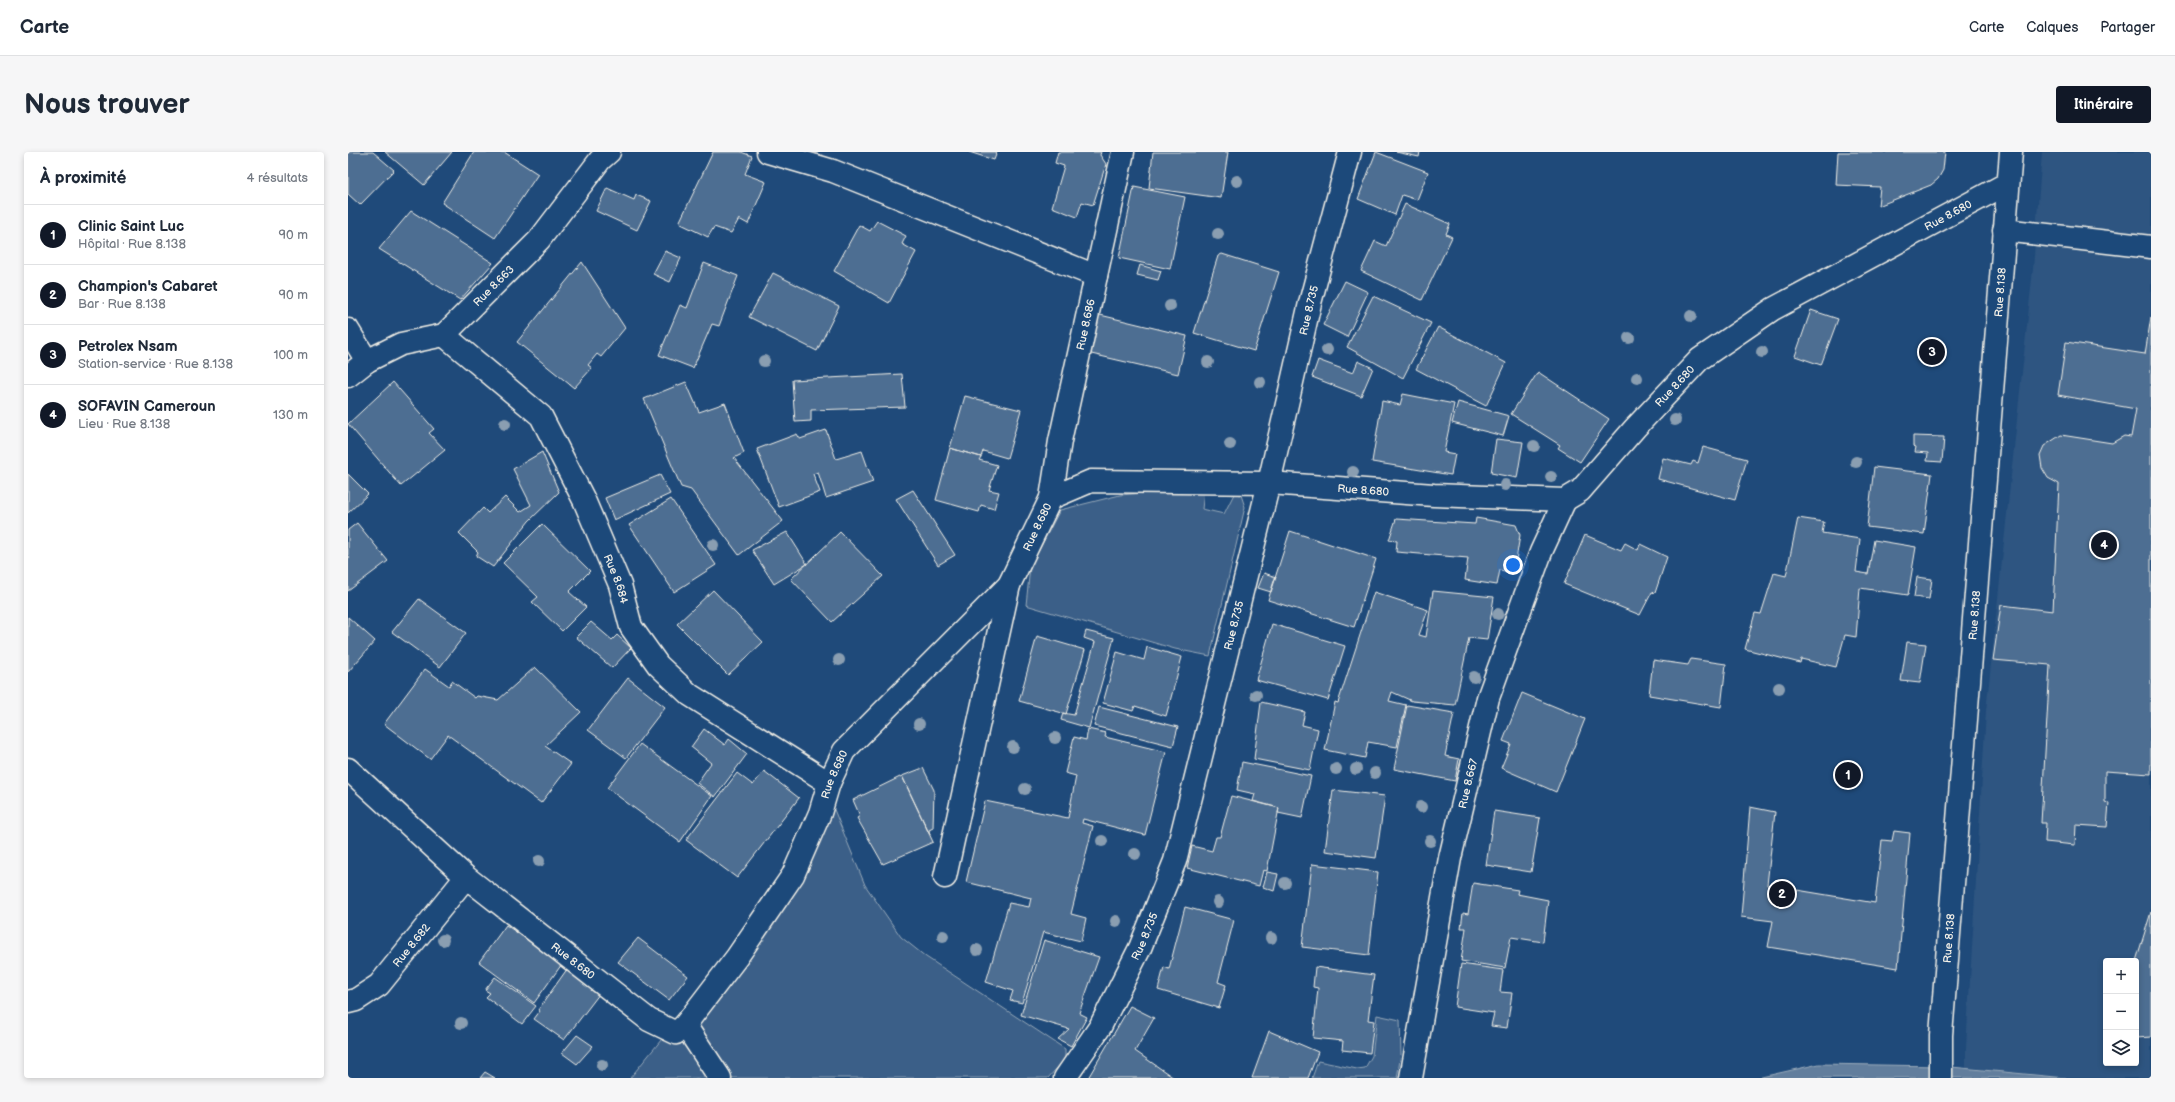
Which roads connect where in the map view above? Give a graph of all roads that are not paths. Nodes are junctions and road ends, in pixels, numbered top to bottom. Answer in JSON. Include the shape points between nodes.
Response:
{"nodes":[{"id":1,"x":609,"y":152,"type":"edge"},
{"id":2,"x":768,"y":152,"type":"edge"},
{"id":3,"x":1123,"y":152,"type":"edge"},
{"id":4,"x":1350,"y":152,"type":"edge"},
{"id":5,"x":2011,"y":152,"type":"edge"},
{"id":6,"x":2008,"y":183,"type":"junction"},
{"id":7,"x":2004,"y":230,"type":"junction"},
{"id":8,"x":2151,"y":247,"type":"edge"},
{"id":9,"x":1096,"y":276,"type":"junction"},
{"id":10,"x":348,"y":330,"type":"edge"},
{"id":11,"x":444,"y":335,"type":"junction"},
{"id":12,"x":367,"y":361,"type":"junction"},
{"id":13,"x":348,"y":376,"type":"edge"},
{"id":14,"x":1269,"y":483,"type":"junction"},
{"id":15,"x":1051,"y":498,"type":"junction"},
{"id":16,"x":1564,"y":500,"type":"junction"},
{"id":17,"x":1009,"y":585,"type":"junction"},
{"id":18,"x":348,"y":769,"type":"edge"},
{"id":19,"x":829,"y":783,"type":"junction"},
{"id":20,"x":466,"y":877,"type":"junction"},
{"id":21,"x":945,"y":877,"type":"dead end"},
{"id":22,"x":348,"y":1002,"type":"edge"},
{"id":23,"x":685,"y":1025,"type":"junction"},
{"id":24,"x":720,"y":1078,"type":"edge"},
{"id":25,"x":1065,"y":1078,"type":"edge"},
{"id":26,"x":1411,"y":1078,"type":"edge"},
{"id":27,"x":1941,"y":1078,"type":"edge"}],
"edges":[{"from":1,"to":11,"type":"street","name":"Rue 8.663","via":[[538,240]]},
{"from":2,"to":9,"type":"street","via":[[833,171]]},
{"from":3,"to":9,"type":"street","name":"Rue 8.686"},
{"from":4,"to":14,"type":"street","name":"Rue 8.735","via":[[1310,303]]},
{"from":5,"to":6,"type":"street","name":"Rue 8.138"},
{"from":6,"to":7,"type":"street","name":"Rue 8.138"},
{"from":6,"to":16,"type":"street","name":"Rue 8.680","via":[[1773,309],[1700,359],[1580,491]]},
{"from":7,"to":8,"type":"street"},
{"from":7,"to":27,"type":"street","name":"Rue 8.138","via":[[1941,1035]]},
{"from":9,"to":15,"type":"street","name":"Rue 8.686","via":[[1060,441]]},
{"from":10,"to":12,"type":"street"},
{"from":11,"to":12,"type":"street","via":[[401,344]]},
{"from":11,"to":19,"type":"street","name":"Rue 8.684","via":[[541,416],[584,500],[620,585],[631,627],[658,665],[690,695]]},
{"from":12,"to":13,"type":"street"},
{"from":14,"to":15,"type":"street","name":"Rue 8.680","via":[[1090,481]]},
{"from":14,"to":16,"type":"street","name":"Rue 8.680"},
{"from":14,"to":25,"type":"street","name":"Rue 8.735","via":[[1175,861],[1140,948],[1100,1027]]},
{"from":15,"to":17,"type":"street","name":"Rue 8.680"},
{"from":16,"to":26,"type":"street","name":"Rue 8.667","via":[[1541,552],[1488,698],[1450,858]]},
{"from":17,"to":19,"type":"street","name":"Rue 8.680","via":[[844,751]]},
{"from":17,"to":21,"type":"street"},
{"from":18,"to":20,"type":"street","name":"Rue 8.680"},
{"from":19,"to":23,"type":"street","name":"Rue 8.680","via":[[820,813],[793,875],[737,957]]},
{"from":20,"to":22,"type":"street","name":"Rue 8.682","via":[[379,985],[356,1000]]},
{"from":20,"to":23,"type":"street","name":"Rue 8.680","via":[[649,1020],[676,1033]]},
{"from":23,"to":24,"type":"street"}]}
